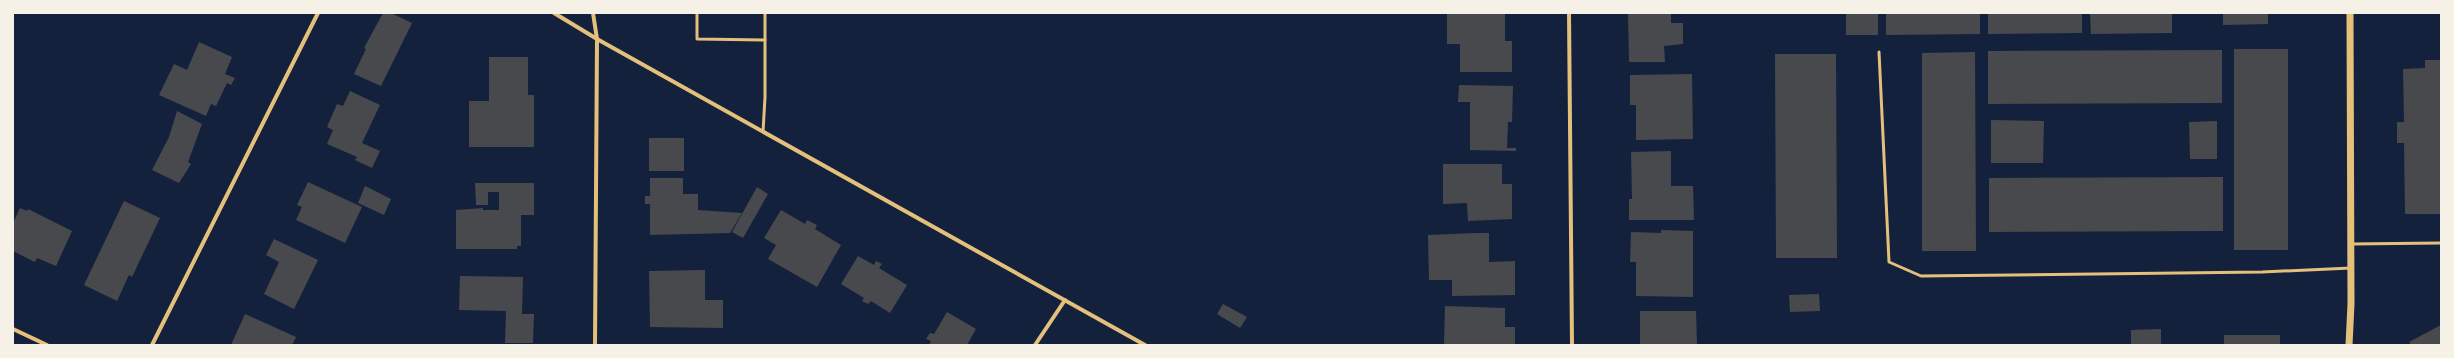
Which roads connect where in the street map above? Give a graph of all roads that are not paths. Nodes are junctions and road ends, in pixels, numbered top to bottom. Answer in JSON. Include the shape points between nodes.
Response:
{"nodes":[{"id":1,"x":318,"y":13,"type":"edge"},
{"id":2,"x":554,"y":13,"type":"edge"},
{"id":3,"x":593,"y":13,"type":"edge"},
{"id":4,"x":697,"y":13,"type":"edge"},
{"id":5,"x":765,"y":13,"type":"edge"},
{"id":6,"x":1569,"y":13,"type":"edge"},
{"id":7,"x":2350,"y":13,"type":"edge"},
{"id":8,"x":597,"y":39,"type":"junction"},
{"id":9,"x":766,"y":40,"type":"junction"},
{"id":10,"x":1879,"y":52,"type":"dead end"},
{"id":11,"x":763,"y":132,"type":"junction"},
{"id":12,"x":2441,"y":243,"type":"edge"},
{"id":13,"x":2351,"y":244,"type":"junction"},
{"id":14,"x":2350,"y":268,"type":"junction"},
{"id":15,"x":1065,"y":300,"type":"junction"},
{"id":16,"x":13,"y":329,"type":"edge"},
{"id":17,"x":47,"y":345,"type":"edge"},
{"id":18,"x":152,"y":345,"type":"edge"},
{"id":19,"x":595,"y":345,"type":"edge"},
{"id":20,"x":1035,"y":345,"type":"edge"},
{"id":21,"x":1145,"y":345,"type":"edge"},
{"id":22,"x":1572,"y":345,"type":"edge"},
{"id":23,"x":2349,"y":345,"type":"edge"}],
"edges":[{"from":1,"to":18,"type":"street"},
{"from":2,"to":8,"type":"street"},
{"from":3,"to":8,"type":"street"},
{"from":4,"to":9,"type":"lane","via":[[697,39]]},
{"from":5,"to":9,"type":"lane"},
{"from":6,"to":22,"type":"street"},
{"from":7,"to":13,"type":"street"},
{"from":8,"to":11,"type":"street"},
{"from":8,"to":19,"type":"street"},
{"from":9,"to":11,"type":"lane"},
{"from":10,"to":14,"type":"lane","via":[[1889,262],[1921,276],[2262,272]]},
{"from":11,"to":15,"type":"street"},
{"from":12,"to":13,"type":"lane"},
{"from":13,"to":14,"type":"street"},
{"from":14,"to":23,"type":"street"},
{"from":15,"to":20,"type":"street"},
{"from":15,"to":21,"type":"street"},
{"from":16,"to":17,"type":"street"}]}
